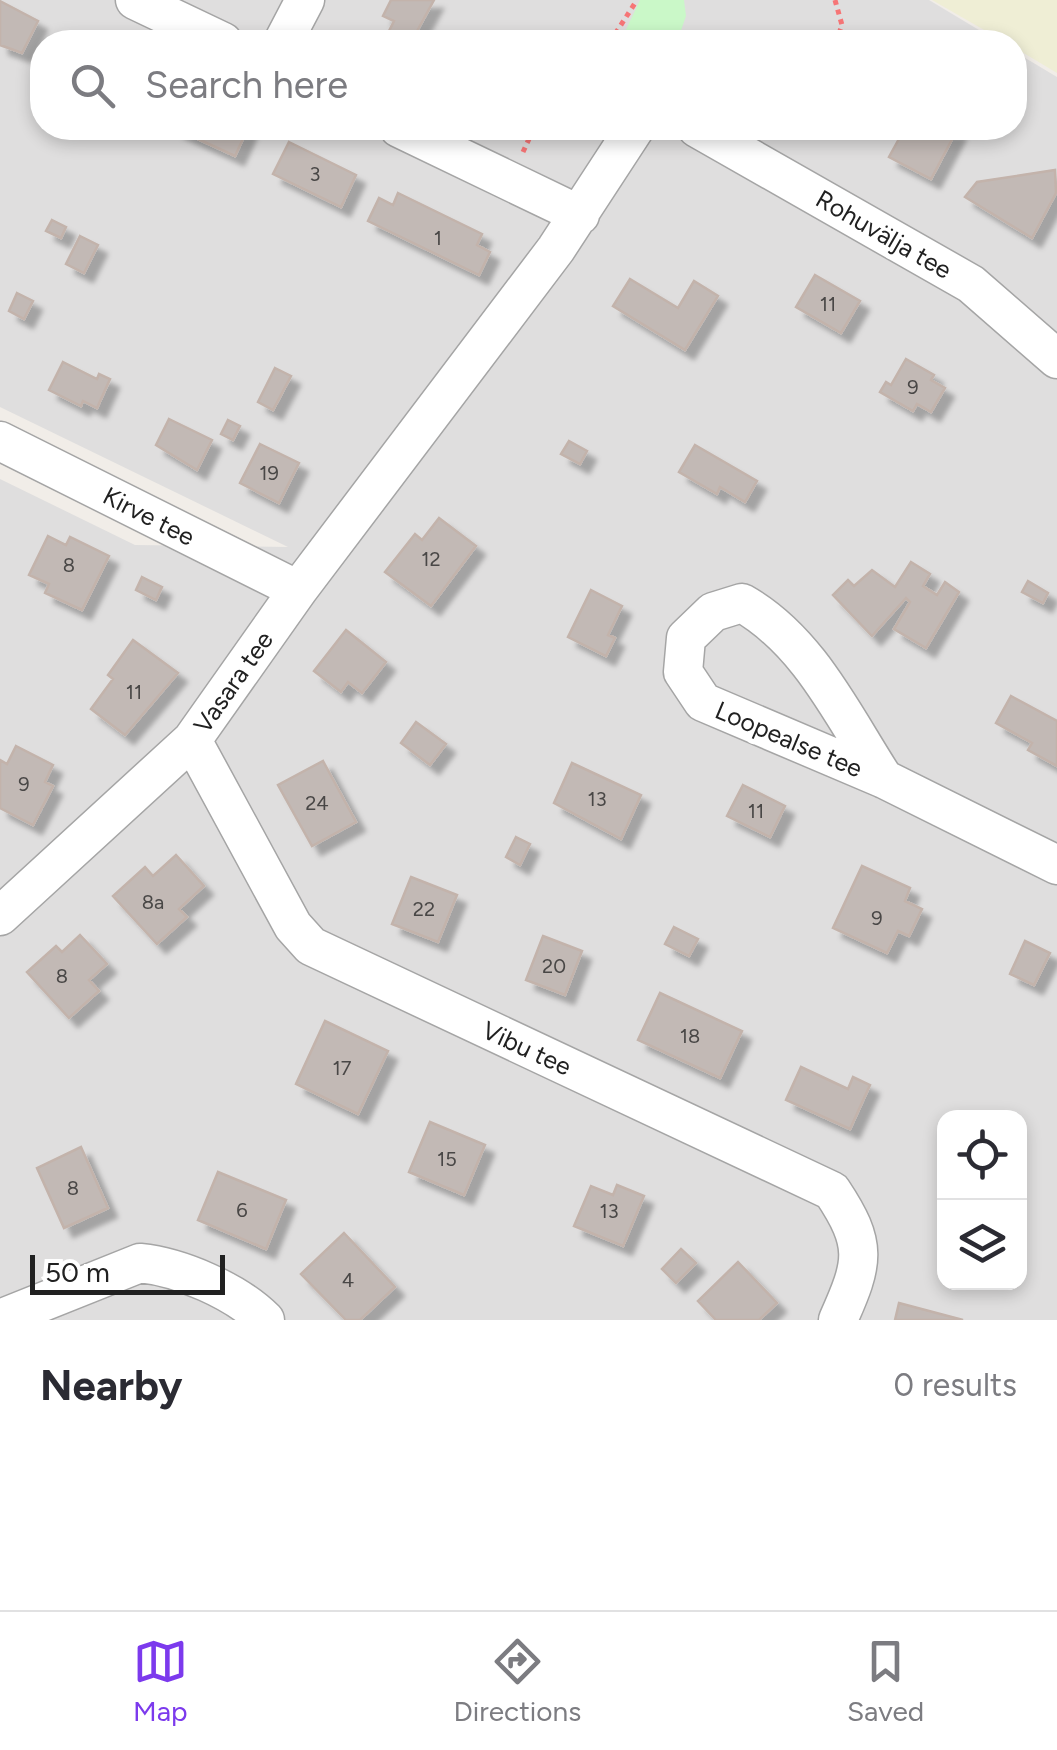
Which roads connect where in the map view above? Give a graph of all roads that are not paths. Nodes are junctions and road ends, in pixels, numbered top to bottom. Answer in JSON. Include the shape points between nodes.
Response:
{"nodes":[{"id":1,"x":135,"y":0,"type":"edge"},
{"id":2,"x":305,"y":0,"type":"edge"},
{"id":3,"x":198,"y":30,"type":"edge"},
{"id":4,"x":289,"y":30,"type":"edge"},
{"id":5,"x":424,"y":140,"type":"edge"},
{"id":6,"x":628,"y":140,"type":"edge"},
{"id":7,"x":717,"y":140,"type":"edge"},
{"id":8,"x":580,"y":215,"type":"junction"},
{"id":9,"x":1057,"y":359,"type":"edge"},
{"id":10,"x":0,"y":441,"type":"edge"},
{"id":11,"x":298,"y":590,"type":"junction"},
{"id":12,"x":192,"y":740,"type":"junction"},
{"id":13,"x":884,"y":779,"type":"junction"},
{"id":14,"x":1057,"y":865,"type":"edge"},
{"id":15,"x":0,"y":916,"type":"edge"},
{"id":16,"x":0,"y":1319,"type":"edge"},
{"id":17,"x":265,"y":1320,"type":"edge"},
{"id":18,"x":838,"y":1320,"type":"edge"}],
"edges":[{"from":1,"to":3,"type":"street"},
{"from":2,"to":4,"type":"street"},
{"from":5,"to":8,"type":"street"},
{"from":6,"to":8,"type":"street","name":"Vasara tee"},
{"from":7,"to":9,"type":"street","name":"Rohuvälja tee","via":[[971,284]]},
{"from":8,"to":11,"type":"street","name":"Vasara tee"},
{"from":10,"to":11,"type":"street","name":"Kirve tee"},
{"from":11,"to":12,"type":"street","name":"Vasara tee"},
{"from":12,"to":15,"type":"street","name":"Vasara tee"},
{"from":12,"to":18,"type":"street","name":"Vibu tee","via":[[293,926],[311,946],[832,1191],[860,1242],[853,1287]]},
{"from":13,"to":13,"type":"street","name":"Loopealse tee","via":[[792,640],[770,619],[742,603],[713,612],[686,638],[682,672],[703,702]]},
{"from":13,"to":14,"type":"street","name":"Loopealse tee"},
{"from":16,"to":17,"type":"street","via":[[140,1263],[228,1294]]}]}
